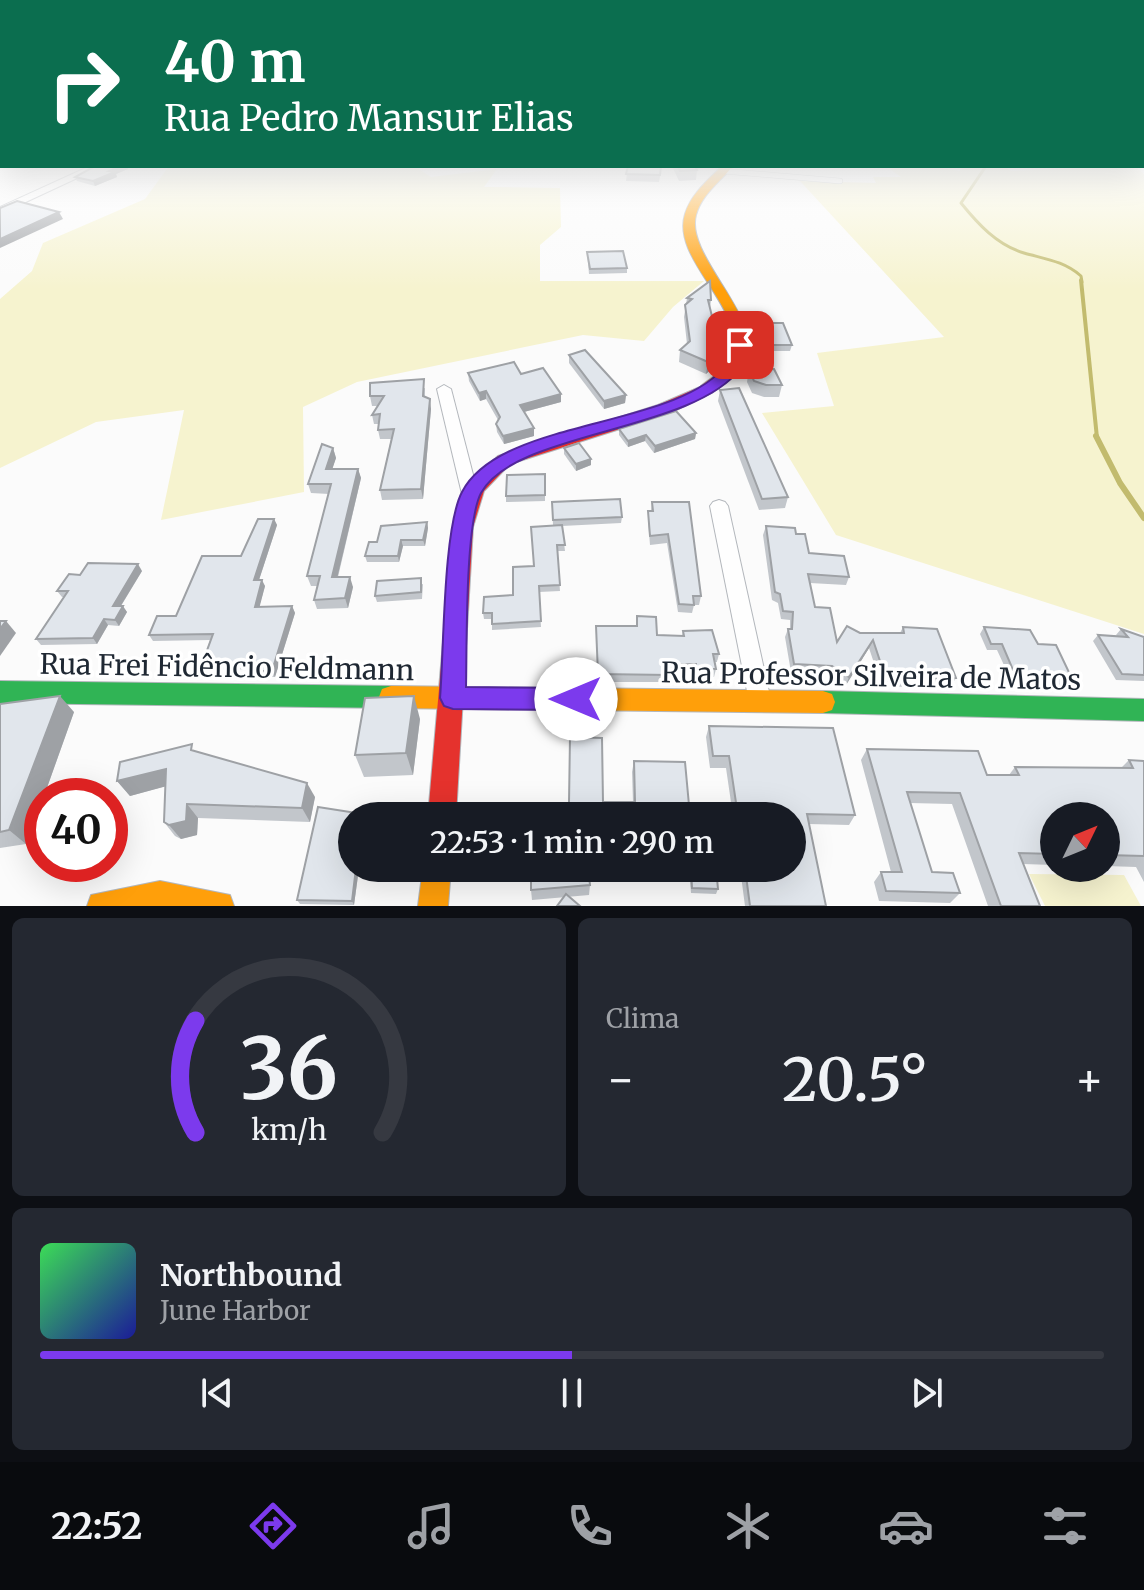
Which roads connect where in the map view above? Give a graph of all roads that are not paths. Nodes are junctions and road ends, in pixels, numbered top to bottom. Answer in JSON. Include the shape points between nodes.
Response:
{"nodes":[{"id":1,"x":695,"y":204,"type":"edge"},
{"id":2,"x":444,"y":389,"type":"dead end"},
{"id":3,"x":470,"y":494,"type":"junction"},
{"id":4,"x":719,"y":506,"type":"dead end"},
{"id":5,"x":0,"y":692,"type":"edge"},
{"id":6,"x":453,"y":698,"type":"junction"},
{"id":7,"x":760,"y":701,"type":"junction"},
{"id":8,"x":1144,"y":710,"type":"edge"},
{"id":9,"x":443,"y":802,"type":"edge"},
{"id":10,"x":436,"y":882,"type":"edge"},
{"id":11,"x":102,"y":906,"type":"edge"},
{"id":12,"x":219,"y":906,"type":"edge"},
{"id":13,"x":433,"y":906,"type":"edge"}],
"edges":[{"from":1,"to":3,"type":"main road","via":[[689,222],[739,333],[736,365],[706,389],[672,404],[504,460],[484,473]]},
{"from":2,"to":3,"type":"street"},
{"from":3,"to":6,"type":"main road","via":[[463,527]]},
{"from":4,"to":7,"type":"street"},
{"from":5,"to":6,"type":"main road","name":"Rua Frei Fidêncio Feldmann"},
{"from":6,"to":7,"type":"main road","name":"Rua Professor Silveira de Matos"},
{"from":6,"to":9,"type":"main road"},
{"from":7,"to":8,"type":"main road","name":"Rua Professor Silveira de Matos"},
{"from":10,"to":13,"type":"main road"},
{"from":11,"to":12,"type":"main road","via":[[131,896],[158,895]]}]}
